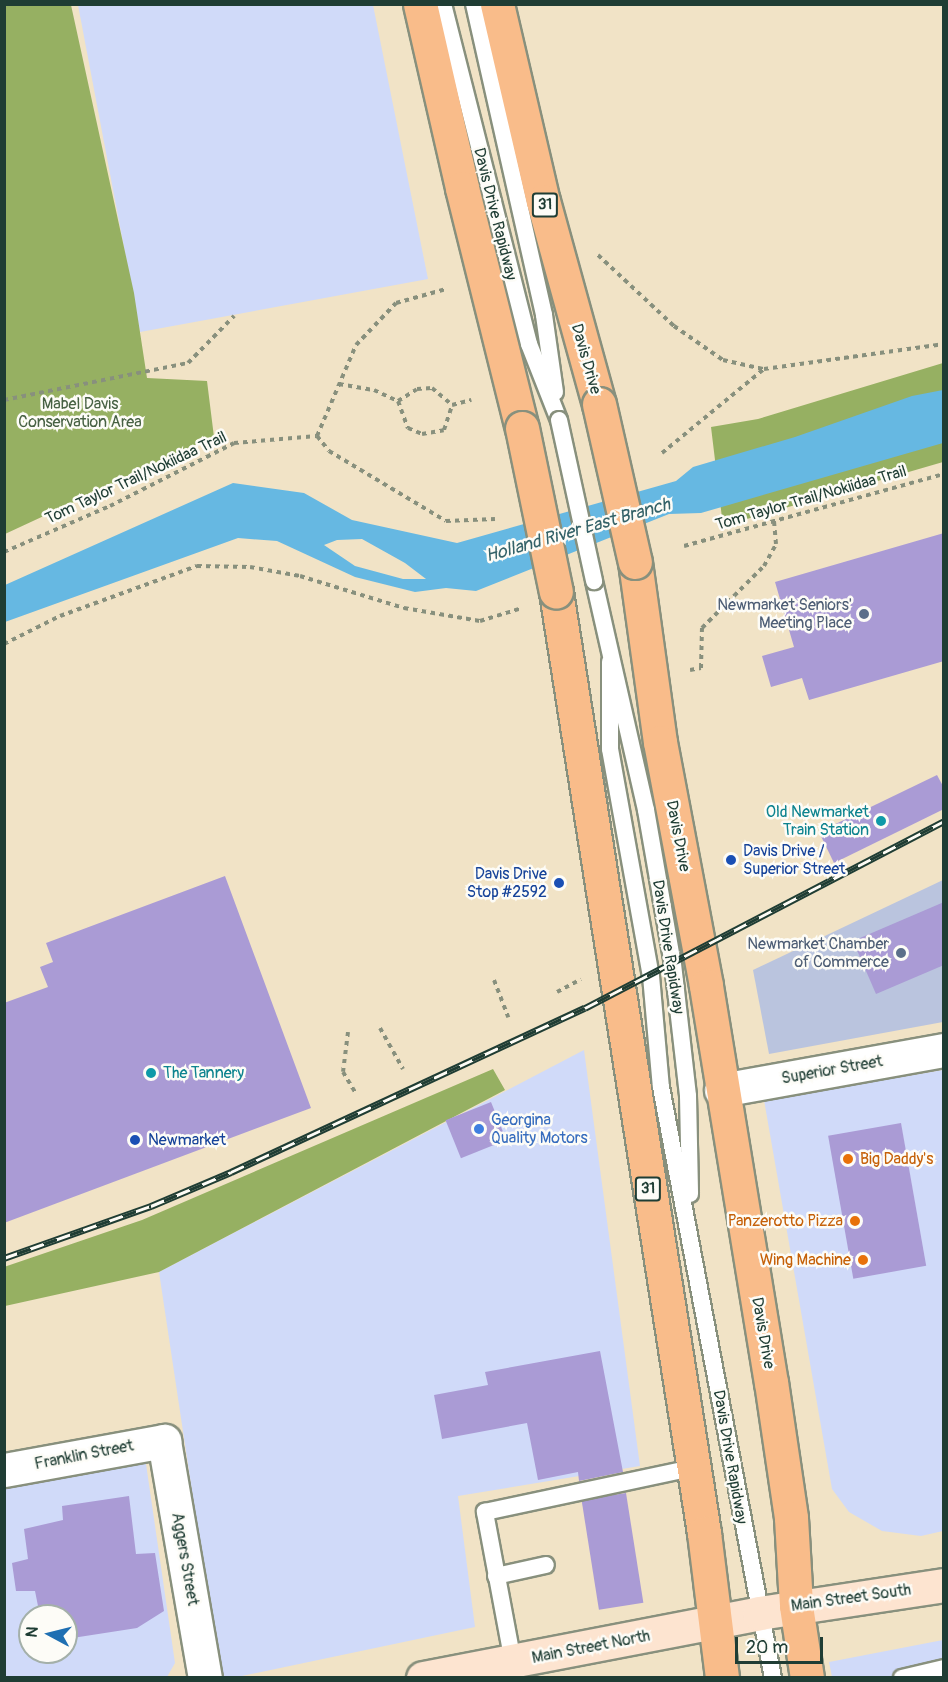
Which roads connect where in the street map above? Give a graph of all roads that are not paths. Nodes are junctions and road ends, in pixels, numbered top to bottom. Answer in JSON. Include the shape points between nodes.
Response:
{"nodes":[{"id":1,"x":420,"y":4,"type":"edge"},
{"id":2,"x":443,"y":4,"type":"edge"},
{"id":3,"x":474,"y":4,"type":"edge"},
{"id":4,"x":497,"y":4,"type":"edge"},
{"id":5,"x":559,"y":420,"type":"junction"},
{"id":6,"x":610,"y":662,"type":"junction"},
{"id":7,"x":646,"y":744,"type":"junction"},
{"id":8,"x":595,"y":753,"type":"junction"},
{"id":9,"x":944,"y":1050,"type":"edge"},
{"id":10,"x":721,"y":1090,"type":"junction"},
{"id":11,"x":691,"y":1237,"type":"junction"},
{"id":12,"x":164,"y":1441,"type":"joint"},
{"id":13,"x":692,"y":1468,"type":"junction"},
{"id":14,"x":4,"y":1470,"type":"edge"},
{"id":15,"x":546,"y":1565,"type":"dead end"},
{"id":16,"x":496,"y":1576,"type":"junction"},
{"id":17,"x":944,"y":1585,"type":"edge"},
{"id":18,"x":796,"y":1606,"type":"junction"},
{"id":19,"x":759,"y":1612,"type":"junction"},
{"id":20,"x":715,"y":1622,"type":"junction"},
{"id":21,"x":498,"y":1668,"type":"edge"},
{"id":22,"x":944,"y":1668,"type":"edge"},
{"id":23,"x":205,"y":1677,"type":"edge"},
{"id":24,"x":423,"y":1677,"type":"edge"},
{"id":25,"x":722,"y":1677,"type":"edge"},
{"id":26,"x":773,"y":1677,"type":"edge"},
{"id":27,"x":807,"y":1677,"type":"edge"},
{"id":28,"x":902,"y":1677,"type":"edge"}],
"edges":[{"from":1,"to":8,"type":"main road","number":"31","bridge":true},
{"from":2,"to":5,"type":"lane","name":"Davis Drive Rapidway","via":[[529,344]]},
{"from":3,"to":5,"type":"lane","name":"Davis Drive Rapidway","via":[[544,315]]},
{"from":4,"to":7,"type":"main road","name":"Davis Drive","number":"31","bridge":true,"via":[[635,561]]},
{"from":5,"to":6,"type":"lane","name":"Davis Drive Rapidway","bridge":true},
{"from":6,"to":7,"type":"lane","name":"Davis Drive Rapidway"},
{"from":6,"to":8,"type":"lane","name":"Davis Drive Rapidway"},
{"from":7,"to":8,"type":"lane"},
{"from":7,"to":10,"type":"main road","name":"Davis Drive","number":"31"},
{"from":7,"to":11,"type":"lane","name":"Davis Drive Rapidway","via":[[688,1096]]},
{"from":8,"to":11,"type":"lane","name":"Davis Drive Rapidway","via":[[651,976],[661,1087]]},
{"from":8,"to":13,"type":"main road","number":"31"},
{"from":9,"to":10,"type":"street","name":"Superior Street"},
{"from":10,"to":18,"type":"main road","name":"Davis Drive","number":"31","via":[[791,1518]]},
{"from":11,"to":19,"type":"lane","name":"Davis Drive Rapidway"},
{"from":12,"to":14,"type":"street","name":"Franklin Street"},
{"from":12,"to":23,"type":"street","name":"Aggers Street"},
{"from":13,"to":16,"type":"lane","via":[[485,1512]]},
{"from":13,"to":20,"type":"main road","number":"31"},
{"from":15,"to":16,"type":"lane"},
{"from":16,"to":21,"type":"lane"},
{"from":17,"to":18,"type":"main road","name":"Main Street South"},
{"from":18,"to":19,"type":"main road","name":"Main Street South"},
{"from":18,"to":27,"type":"main road","name":"Davis Drive","number":"31"},
{"from":19,"to":20,"type":"main road","name":"Main Street North"},
{"from":19,"to":26,"type":"lane","name":"Davis Drive Rapidway"},
{"from":20,"to":21,"type":"main road","name":"Main Street North"},
{"from":20,"to":25,"type":"main road","number":"31"},
{"from":21,"to":24,"type":"main road","name":"Main Street North"},
{"from":22,"to":28,"type":"lane"}]}
